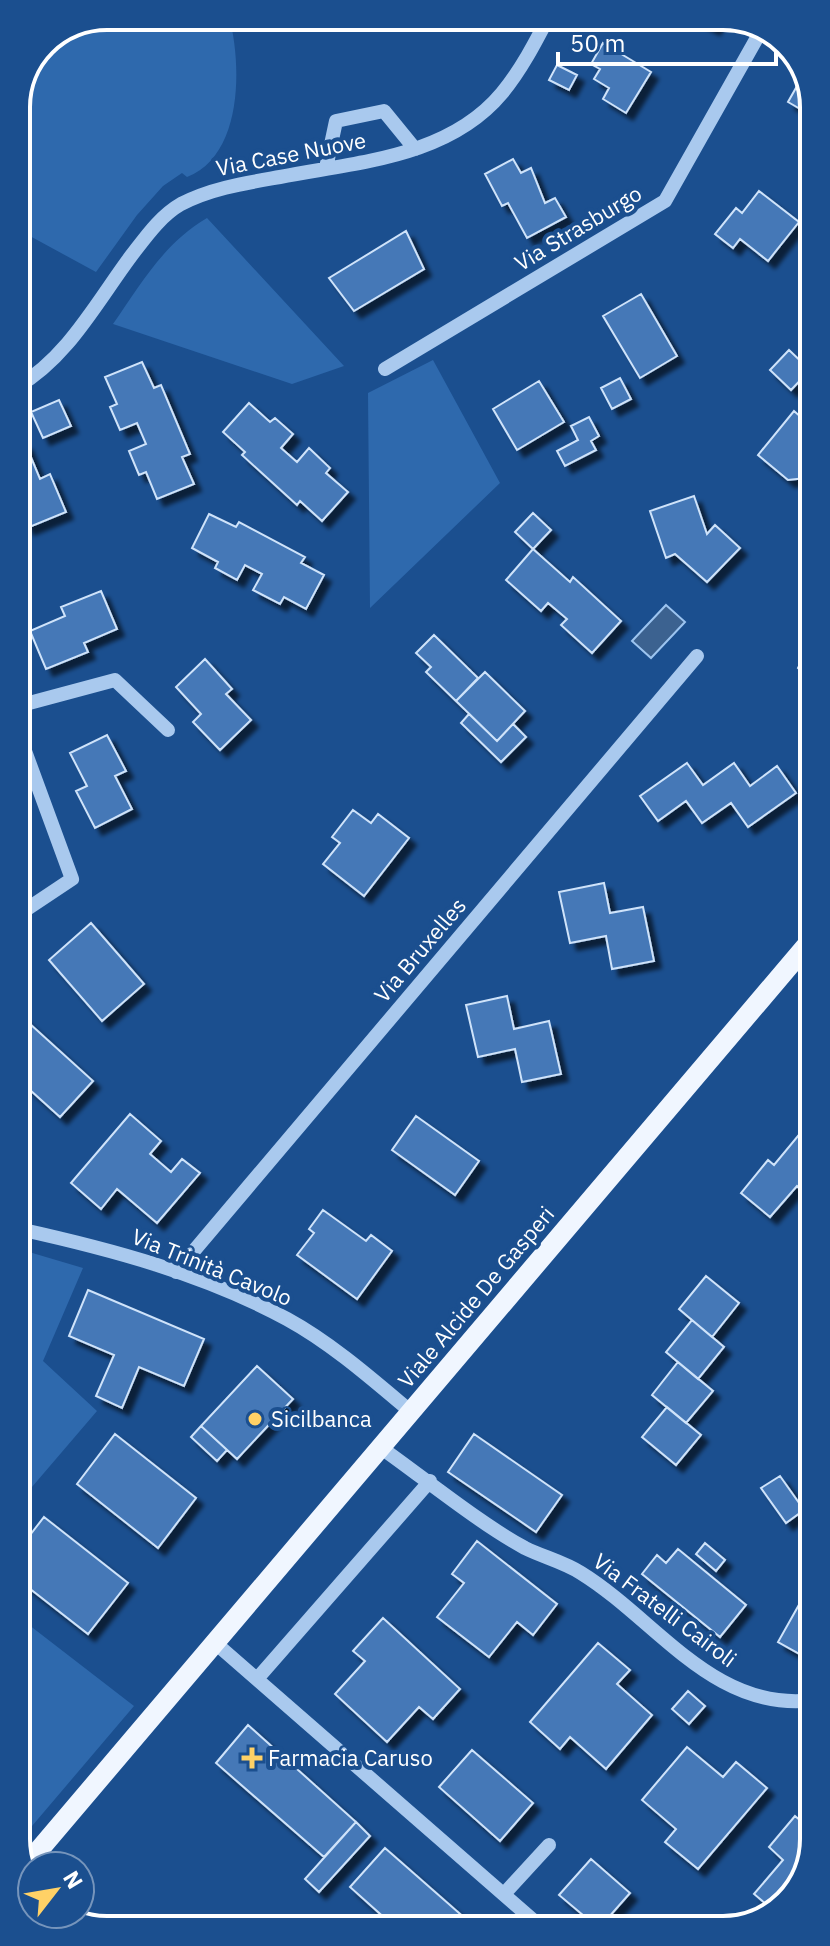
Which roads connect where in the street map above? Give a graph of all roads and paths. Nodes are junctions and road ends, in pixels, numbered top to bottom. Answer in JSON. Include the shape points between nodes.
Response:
{"nodes":[{"id":1,"x":540,"y":30,"type":"edge"},
{"id":2,"x":757,"y":38,"type":"edge"},
{"id":3,"x":415,"y":149,"type":"junction"},
{"id":4,"x":326,"y":168,"type":"junction"},
{"id":5,"x":385,"y":369,"type":"dead end"},
{"id":6,"x":30,"y":379,"type":"edge"},
{"id":7,"x":697,"y":656,"type":"dead end"},
{"id":8,"x":30,"y":703,"type":"edge"},
{"id":9,"x":168,"y":730,"type":"dead end"},
{"id":10,"x":30,"y":765,"type":"edge"},
{"id":11,"x":30,"y":907,"type":"edge"},
{"id":12,"x":800,"y":953,"type":"edge"},
{"id":13,"x":30,"y":1231,"type":"edge"},
{"id":14,"x":176,"y":1272,"type":"junction"},
{"id":15,"x":410,"y":1411,"type":"junction"},
{"id":16,"x":380,"y":1447,"type":"junction"},
{"id":17,"x":430,"y":1481,"type":"junction"},
{"id":18,"x":213,"y":1641,"type":"junction"},
{"id":19,"x":257,"y":1679,"type":"junction"},
{"id":20,"x":800,"y":1702,"type":"edge"},
{"id":21,"x":549,"y":1845,"type":"dead end"},
{"id":22,"x":39,"y":1850,"type":"edge"},
{"id":23,"x":504,"y":1894,"type":"junction"},
{"id":24,"x":529,"y":1916,"type":"edge"}],
"edges":[{"from":1,"to":3,"type":"street","name":"Via Case Nuove","via":[[501,94],[477,118]]},
{"from":2,"to":5,"type":"street","name":"Via Strasburgo","via":[[665,201]]},
{"from":3,"to":4,"type":"street","name":"Via Case Nuove"},
{"from":3,"to":4,"type":"street","via":[[384,111],[336,121]]},
{"from":4,"to":6,"type":"street","name":"Via Case Nuove","via":[[228,186],[178,206],[152,229],[63,352]]},
{"from":7,"to":14,"type":"street","name":"Via Bruxelles"},
{"from":8,"to":9,"type":"street","via":[[115,680]]},
{"from":10,"to":11,"type":"street","via":[[72,879]]},
{"from":12,"to":15,"type":"main road","name":"Viale Alcide De Gasperi"},
{"from":13,"to":14,"type":"street","name":"Via Trinità Cavolo"},
{"from":14,"to":15,"type":"street","name":"Via Trinità Cavolo","via":[[287,1319]]},
{"from":15,"to":16,"type":"main road","name":"Viale Alcide De Gasperi"},
{"from":16,"to":17,"type":"street","name":"Via Fratelli Cairoli"},
{"from":16,"to":18,"type":"main road","name":"Viale Alcide De Gasperi"},
{"from":17,"to":19,"type":"street"},
{"from":17,"to":20,"type":"street","name":"Via Fratelli Cairoli","via":[[524,1547],[581,1573],[703,1671],[749,1696]]},
{"from":18,"to":19,"type":"street"},
{"from":18,"to":22,"type":"main road","name":"Viale Alcide De Gasperi"},
{"from":19,"to":23,"type":"street"},
{"from":21,"to":23,"type":"street"},
{"from":23,"to":24,"type":"street"}]}
